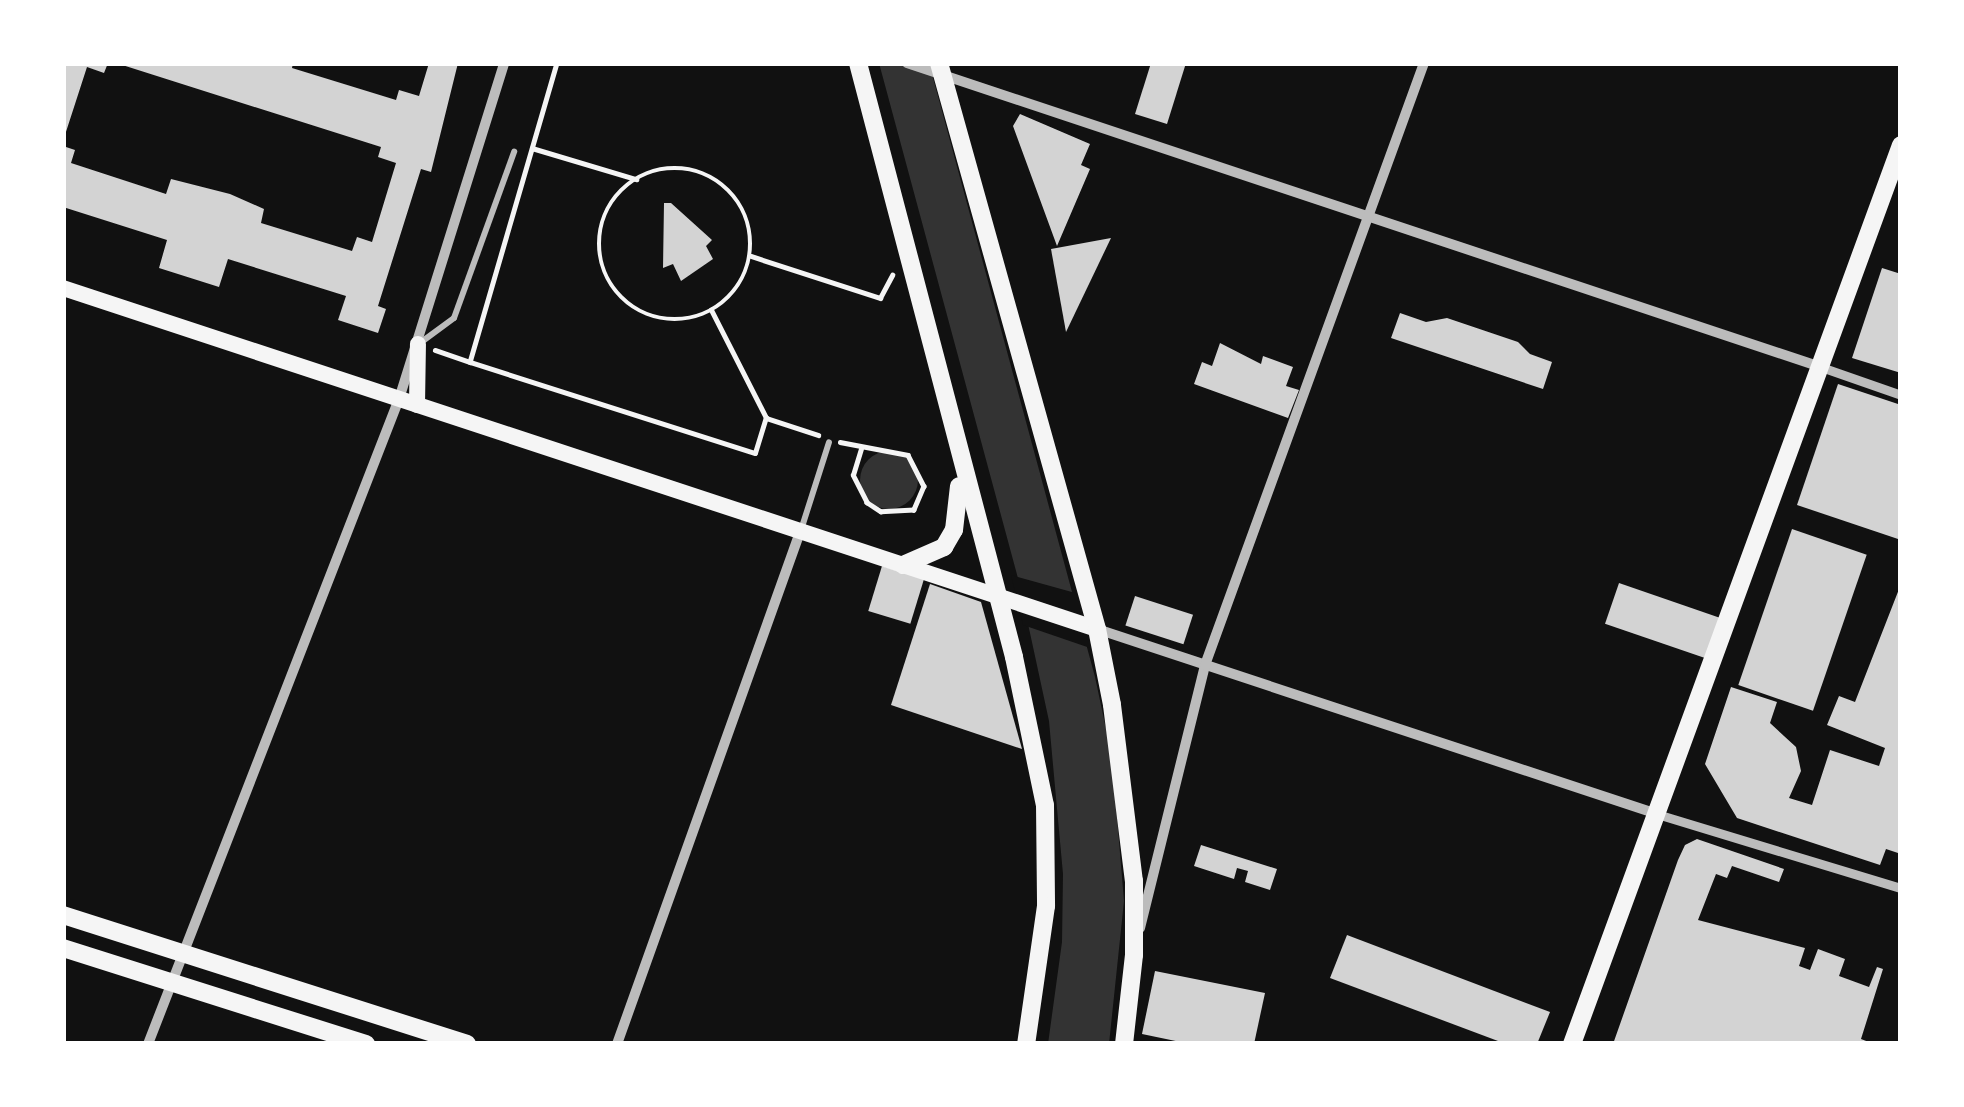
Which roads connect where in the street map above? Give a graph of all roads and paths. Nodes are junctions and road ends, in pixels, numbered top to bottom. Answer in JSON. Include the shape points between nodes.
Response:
{"nodes":[{"id":1,"x":504,"y":63,"type":"edge"},
{"id":2,"x":557,"y":63,"type":"edge"},
{"id":3,"x":858,"y":63,"type":"edge"},
{"id":4,"x":907,"y":63,"type":"edge"},
{"id":5,"x":1424,"y":63,"type":"edge"},
{"id":6,"x":941,"y":69,"type":"edge"},
{"id":7,"x":1901,"y":146,"type":"edge"},
{"id":8,"x":532,"y":148,"type":"junction"},
{"id":9,"x":514,"y":152,"type":"dead end"},
{"id":10,"x":636,"y":179,"type":"junction"},
{"id":11,"x":1367,"y":220,"type":"junction"},
{"id":12,"x":751,"y":256,"type":"junction"},
{"id":13,"x":891,"y":275,"type":"dead end"},
{"id":14,"x":63,"y":288,"type":"edge"},
{"id":15,"x":711,"y":310,"type":"junction"},
{"id":16,"x":418,"y":344,"type":"junction"},
{"id":17,"x":470,"y":362,"type":"junction"},
{"id":18,"x":1821,"y":367,"type":"junction"},
{"id":19,"x":1901,"y":395,"type":"edge"},
{"id":20,"x":398,"y":399,"type":"junction"},
{"id":21,"x":417,"y":405,"type":"junction"},
{"id":22,"x":766,"y":418,"type":"junction"},
{"id":23,"x":817,"y":435,"type":"dead end"},
{"id":24,"x":829,"y":442,"type":"dead end"},
{"id":25,"x":839,"y":442,"type":"dead end"},
{"id":26,"x":861,"y":449,"type":"junction"},
{"id":27,"x":960,"y":464,"type":"junction"},
{"id":28,"x":800,"y":532,"type":"junction"},
{"id":29,"x":903,"y":565,"type":"junction"},
{"id":30,"x":996,"y":596,"type":"junction"},
{"id":31,"x":1097,"y":629,"type":"junction"},
{"id":32,"x":1205,"y":665,"type":"junction"},
{"id":33,"x":1657,"y":814,"type":"junction"},
{"id":34,"x":1901,"y":888,"type":"edge"},
{"id":35,"x":63,"y":915,"type":"edge"},
{"id":36,"x":63,"y":948,"type":"edge"},
{"id":37,"x":182,"y":952,"type":"junction"},
{"id":38,"x":1134,"y":955,"type":"junction"},
{"id":39,"x":171,"y":982,"type":"junction"},
{"id":40,"x":148,"y":1044,"type":"edge"},
{"id":41,"x":366,"y":1044,"type":"edge"},
{"id":42,"x":467,"y":1044,"type":"edge"},
{"id":43,"x":617,"y":1044,"type":"edge"},
{"id":44,"x":1026,"y":1044,"type":"edge"},
{"id":45,"x":1124,"y":1044,"type":"edge"},
{"id":46,"x":1573,"y":1044,"type":"edge"}],
"edges":[{"from":1,"to":16,"type":"street"},
{"from":2,"to":8,"type":"path"},
{"from":3,"to":27,"type":"main road"},
{"from":4,"to":6,"type":"street"},
{"from":5,"to":11,"type":"street"},
{"from":6,"to":11,"type":"street"},
{"from":6,"to":31,"type":"main road"},
{"from":7,"to":18,"type":"main road"},
{"from":8,"to":10,"type":"path"},
{"from":8,"to":17,"type":"path"},
{"from":9,"to":16,"type":"lane","via":[[454,318]]},
{"from":10,"to":12,"type":"path","via":[[662,169],[712,176],[734,193]]},
{"from":10,"to":15,"type":"path","via":[[603,219],[598,245],[613,289],[650,316],[673,320]]},
{"from":11,"to":18,"type":"street"},
{"from":11,"to":32,"type":"street"},
{"from":12,"to":13,"type":"path","via":[[880,298]]},
{"from":12,"to":15,"type":"path","via":[[736,291]]},
{"from":14,"to":20,"type":"main road"},
{"from":15,"to":22,"type":"path"},
{"from":16,"to":17,"type":"path"},
{"from":16,"to":20,"type":"street"},
{"from":16,"to":21,"type":"main road"},
{"from":17,"to":22,"type":"path","via":[[755,453]]},
{"from":18,"to":19,"type":"street"},
{"from":18,"to":33,"type":"main road"},
{"from":20,"to":21,"type":"main road"},
{"from":20,"to":37,"type":"street"},
{"from":21,"to":28,"type":"main road"},
{"from":22,"to":23,"type":"path"},
{"from":24,"to":28,"type":"lane"},
{"from":25,"to":26,"type":"path"},
{"from":26,"to":26,"type":"path","via":[[908,455],[924,486],[914,510],[881,512],[867,503],[854,475]]},
{"from":27,"to":29,"type":"main road","via":[[954,530],[932,556]]},
{"from":27,"to":30,"type":"main road"},
{"from":28,"to":29,"type":"main road"},
{"from":28,"to":43,"type":"street"},
{"from":29,"to":30,"type":"main road"},
{"from":30,"to":31,"type":"main road"},
{"from":30,"to":44,"type":"main road","via":[[1033,734],[1048,849]]},
{"from":31,"to":32,"type":"street"},
{"from":31,"to":38,"type":"main road","via":[[1131,825]]},
{"from":32,"to":33,"type":"street"},
{"from":32,"to":38,"type":"street"},
{"from":33,"to":34,"type":"street"},
{"from":33,"to":46,"type":"main road"},
{"from":35,"to":37,"type":"main road"},
{"from":36,"to":39,"type":"main road"},
{"from":37,"to":39,"type":"street"},
{"from":37,"to":42,"type":"main road"},
{"from":38,"to":45,"type":"main road"},
{"from":39,"to":40,"type":"street"},
{"from":39,"to":41,"type":"main road"}]}
